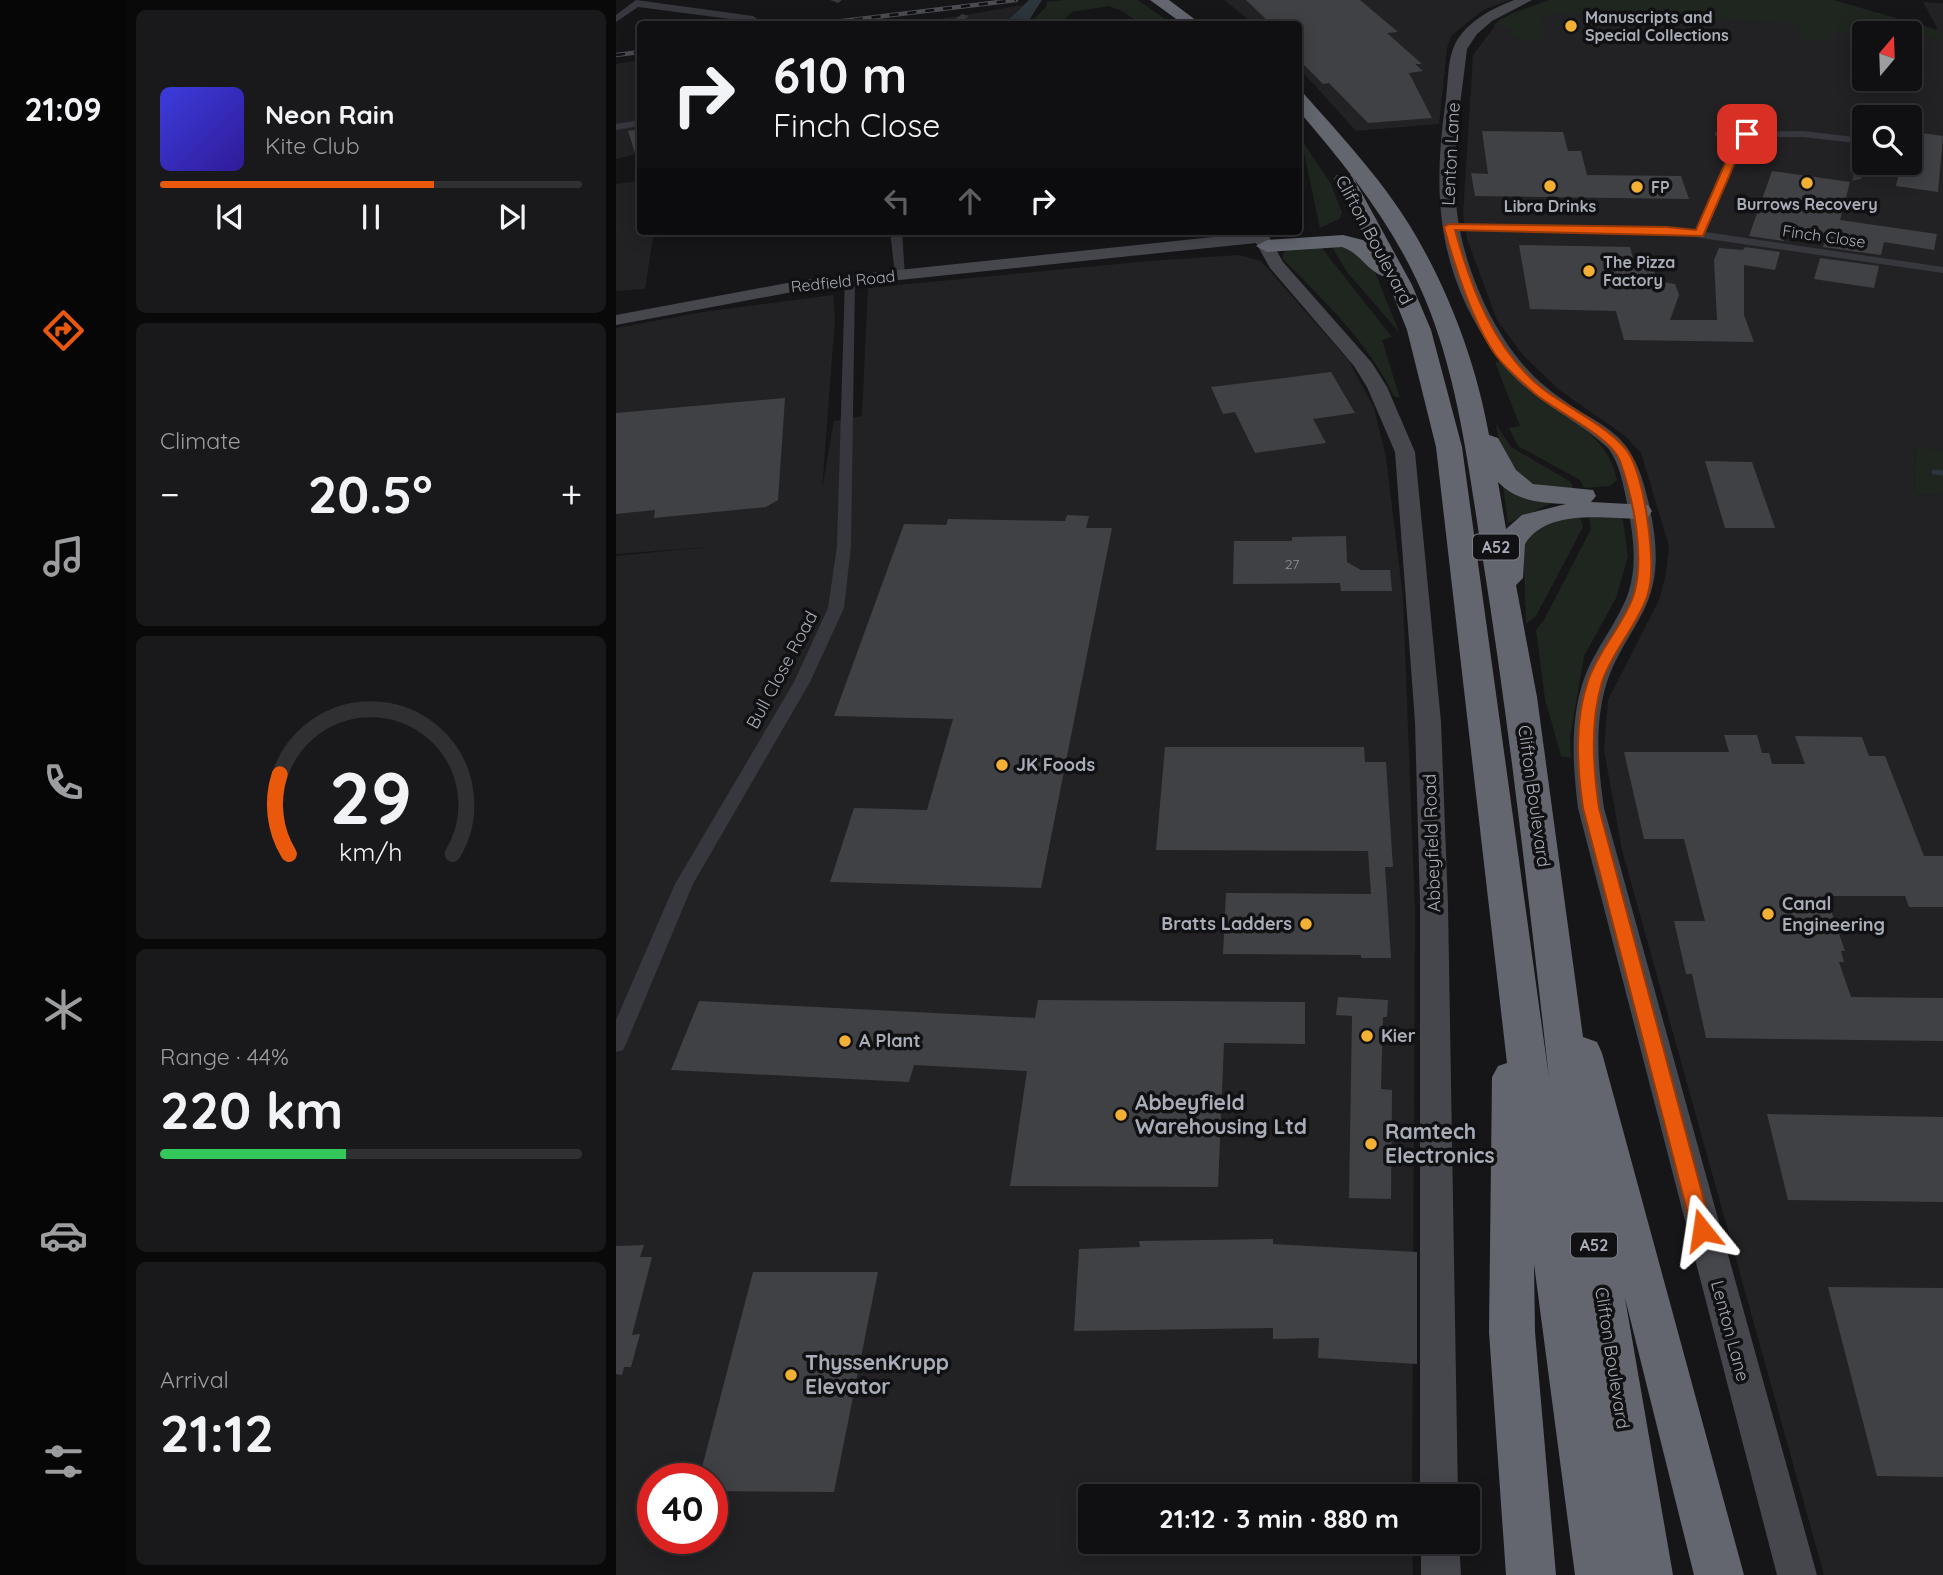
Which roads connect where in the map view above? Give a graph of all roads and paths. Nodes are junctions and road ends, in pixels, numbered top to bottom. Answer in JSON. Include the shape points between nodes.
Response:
{"nodes":[{"id":1,"x":1158,"y":0,"type":"edge"},
{"id":2,"x":1180,"y":0,"type":"edge"},
{"id":3,"x":1526,"y":0,"type":"edge"},
{"id":4,"x":639,"y":2,"type":"edge"},
{"id":5,"x":965,"y":16,"type":"dead end"},
{"id":6,"x":616,"y":19,"type":"edge"},
{"id":7,"x":753,"y":19,"type":"dead end"},
{"id":8,"x":958,"y":21,"type":"edge"},
{"id":9,"x":1189,"y":21,"type":"edge"},
{"id":10,"x":1209,"y":21,"type":"edge"},
{"id":11,"x":1302,"y":103,"type":"edge"},
{"id":12,"x":1302,"y":123,"type":"edge"},
{"id":13,"x":637,"y":124,"type":"edge"},
{"id":14,"x":616,"y":127,"type":"edge"},
{"id":15,"x":1719,"y":134,"type":"dead end"},
{"id":16,"x":1742,"y":134,"type":"junction"},
{"id":17,"x":1852,"y":140,"type":"edge"},
{"id":18,"x":1857,"y":175,"type":"edge"},
{"id":19,"x":1856,"y":179,"type":"dead end"},
{"id":20,"x":1345,"y":182,"type":"junction"},
{"id":21,"x":1449,"y":227,"type":"junction"},
{"id":22,"x":1699,"y":234,"type":"junction"},
{"id":23,"x":897,"y":235,"type":"edge"},
{"id":24,"x":1299,"y":235,"type":"edge"},
{"id":25,"x":1302,"y":235,"type":"edge"},
{"id":26,"x":1264,"y":241,"type":"junction"},
{"id":27,"x":1943,"y":270,"type":"edge"},
{"id":28,"x":901,"y":274,"type":"junction"},
{"id":29,"x":849,"y":280,"type":"junction"},
{"id":30,"x":1401,"y":285,"type":"junction"},
{"id":31,"x":616,"y":320,"type":"edge"},
{"id":32,"x":1470,"y":399,"type":"junction"},
{"id":33,"x":1636,"y":503,"type":"junction"},
{"id":34,"x":1509,"y":626,"type":"junction"},
{"id":35,"x":1510,"y":945,"type":"junction"},
{"id":36,"x":1554,"y":947,"type":"junction"},
{"id":37,"x":616,"y":1044,"type":"edge"},
{"id":38,"x":1439,"y":1484,"type":"edge"},
{"id":39,"x":1440,"y":1554,"type":"edge"},
{"id":40,"x":1598,"y":1556,"type":"edge"},
{"id":41,"x":1646,"y":1558,"type":"edge"},
{"id":42,"x":1441,"y":1575,"type":"edge"},
{"id":43,"x":1531,"y":1575,"type":"edge"},
{"id":44,"x":1719,"y":1575,"type":"edge"},
{"id":45,"x":1797,"y":1575,"type":"edge"}],
"edges":[{"from":1,"to":9,"type":"highway"},
{"from":2,"to":10,"type":"highway"},
{"from":3,"to":21,"type":"street","name":"Lenton Lane","via":[[1484,21],[1460,49],[1446,172]]},
{"from":4,"to":6,"type":"street"},
{"from":4,"to":7,"type":"street"},
{"from":5,"to":8,"type":"street"},
{"from":11,"to":32,"type":"highway","name":"Clifton Boulevard","number":"A52","via":[[1361,171],[1405,235],[1431,286]]},
{"from":12,"to":20,"type":"highway","name":"Clifton Boulevard","number":"A52"},
{"from":13,"to":14,"type":"street"},
{"from":15,"to":16,"type":"street"},
{"from":16,"to":17,"type":"street"},
{"from":16,"to":22,"type":"street"},
{"from":18,"to":19,"type":"street"},
{"from":20,"to":25,"type":"highway","via":[[1351,216],[1343,224]]},
{"from":20,"to":30,"type":"highway","name":"Clifton Boulevard","number":"A52"},
{"from":21,"to":22,"type":"street","name":"Finch Close"},
{"from":21,"to":33,"type":"street","name":"Lenton Lane","via":[[1462,272],[1500,353],[1539,391],[1614,444],[1625,457]]},
{"from":22,"to":27,"type":"street","name":"Finch Close"},
{"from":23,"to":28,"type":"street"},
{"from":24,"to":26,"type":"highway"},
{"from":26,"to":28,"type":"street","name":"Redfield Road"},
{"from":26,"to":30,"type":"highway","via":[[1343,241],[1361,246]]},
{"from":26,"to":38,"type":"street","name":"Abbeyfield Road","via":[[1276,264],[1362,363],[1405,452],[1429,735]]},
{"from":28,"to":29,"type":"street","name":"Redfield Road"},
{"from":29,"to":31,"type":"street","name":"Redfield Road"},
{"from":29,"to":37,"type":"street","name":"Bull Close Road","via":[[844,546],[836,608],[802,682],[684,884]]},
{"from":30,"to":35,"type":"highway","name":"Clifton Boulevard","number":"A52","via":[[1419,330],[1449,447]]},
{"from":32,"to":33,"type":"highway","via":[[1499,470],[1517,487],[1545,495]]},
{"from":32,"to":34,"type":"highway","name":"Clifton Boulevard","number":"A52"},
{"from":33,"to":34,"type":"highway","via":[[1545,516],[1522,527],[1511,544]]},
{"from":33,"to":45,"type":"street","name":"Lenton Lane","via":[[1645,574],[1640,598],[1595,680],[1587,719],[1591,808]]},
{"from":34,"to":36,"type":"highway","name":"Clifton Boulevard","number":"A52"},
{"from":35,"to":40,"type":"highway","name":"Clifton Boulevard","number":"A52"},
{"from":35,"to":43,"type":"highway","via":[[1512,1332]]},
{"from":36,"to":41,"type":"highway","name":"Clifton Boulevard","number":"A52","via":[[1575,1130]]},
{"from":36,"to":44,"type":"highway"},
{"from":39,"to":42,"type":"street"}]}
